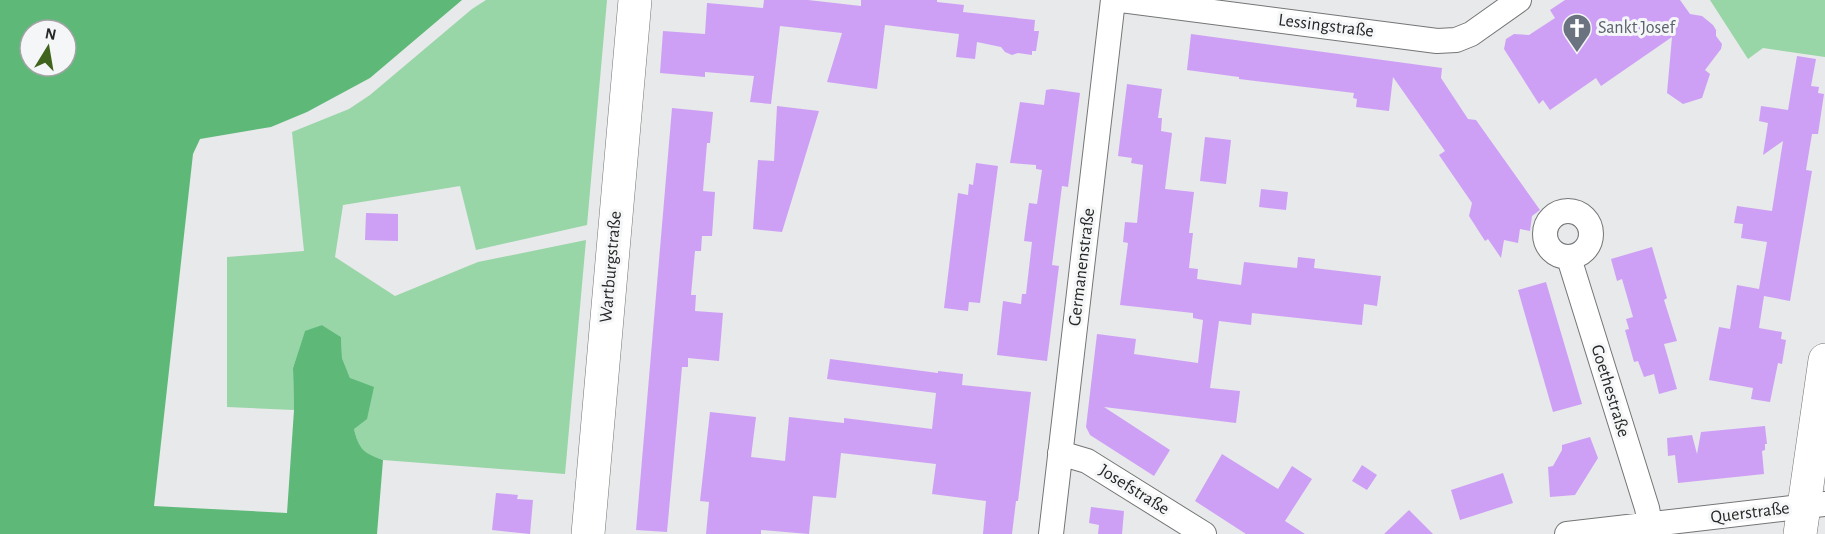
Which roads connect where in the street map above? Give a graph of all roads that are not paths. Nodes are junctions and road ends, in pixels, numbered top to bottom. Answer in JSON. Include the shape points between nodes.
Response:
{"nodes":[{"id":1,"x":635,"y":0,"type":"edge"},
{"id":2,"x":1113,"y":0,"type":"edge"},
{"id":3,"x":1121,"y":0,"type":"edge"},
{"id":4,"x":1519,"y":0,"type":"edge"},
{"id":5,"x":1569,"y":258,"type":"dead end"},
{"id":6,"x":1825,"y":360,"type":"edge"},
{"id":7,"x":1060,"y":453,"type":"junction"},
{"id":8,"x":1810,"y":515,"type":"edge"},
{"id":9,"x":1650,"y":524,"type":"junction"},
{"id":10,"x":588,"y":534,"type":"edge"},
{"id":11,"x":1051,"y":534,"type":"edge"},
{"id":12,"x":1204,"y":534,"type":"edge"},
{"id":13,"x":1567,"y":534,"type":"edge"}],
"edges":[{"from":1,"to":10,"type":"main road","name":"Wartburgstraße"},
{"from":2,"to":7,"type":"street","name":"Germanenstraße"},
{"from":3,"to":4,"type":"street","name":"Lessingstraße","via":[[1437,41],[1471,34]]},
{"from":5,"to":9,"type":"street","name":"Goethestraße"},
{"from":6,"to":8,"type":"main road"},
{"from":7,"to":11,"type":"street","name":"Germanenstraße"},
{"from":7,"to":12,"type":"street","name":"Josefstraße","via":[[1088,461]]},
{"from":8,"to":9,"type":"street","name":"Querstraße"},
{"from":9,"to":13,"type":"street","name":"Querstraße"}]}
